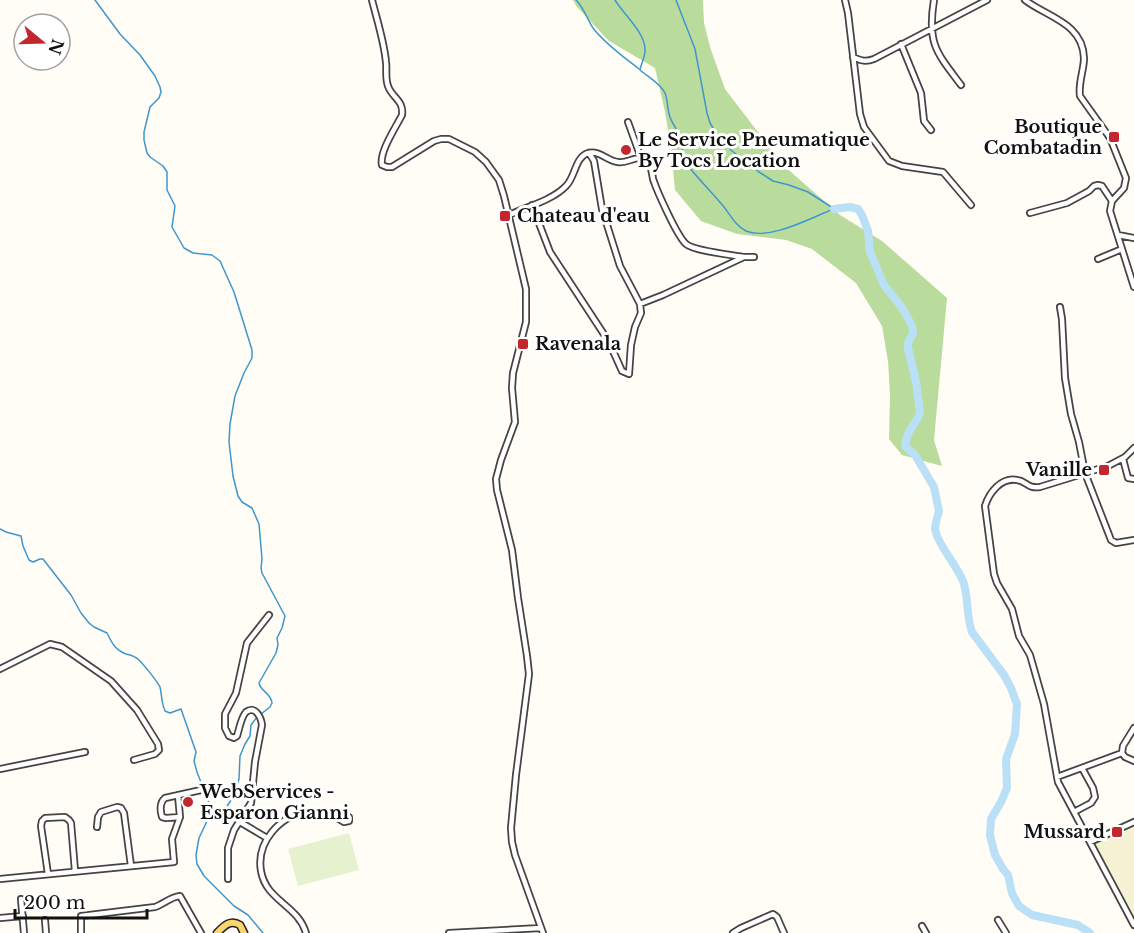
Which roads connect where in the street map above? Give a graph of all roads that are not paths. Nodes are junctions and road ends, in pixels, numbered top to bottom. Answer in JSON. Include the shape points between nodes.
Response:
{"nodes":[{"id":1,"x":372,"y":0,"type":"edge"},
{"id":2,"x":845,"y":0,"type":"edge"},
{"id":3,"x":934,"y":0,"type":"edge"},
{"id":4,"x":987,"y":0,"type":"edge"},
{"id":5,"x":1025,"y":0,"type":"edge"},
{"id":6,"x":931,"y":30,"type":"junction"},
{"id":7,"x":901,"y":44,"type":"junction"},
{"id":8,"x":853,"y":57,"type":"junction"},
{"id":9,"x":960,"y":86,"type":"dead end"},
{"id":10,"x":628,"y":122,"type":"dead end"},
{"id":11,"x":931,"y":130,"type":"dead end"},
{"id":12,"x":589,"y":153,"type":"junction"},
{"id":13,"x":641,"y":158,"type":"junction"},
{"id":14,"x":1112,"y":201,"type":"junction"},
{"id":15,"x":532,"y":205,"type":"junction"},
{"id":16,"x":971,"y":205,"type":"dead end"},
{"id":17,"x":1030,"y":213,"type":"dead end"},
{"id":18,"x":509,"y":215,"type":"junction"},
{"id":19,"x":1118,"y":236,"type":"junction"},
{"id":20,"x":1134,"y":238,"type":"edge"},
{"id":21,"x":1122,"y":249,"type":"junction"},
{"id":22,"x":744,"y":257,"type":"junction"},
{"id":23,"x":754,"y":257,"type":"dead end"},
{"id":24,"x":1098,"y":259,"type":"dead end"},
{"id":25,"x":1134,"y":287,"type":"edge"},
{"id":26,"x":640,"y":304,"type":"junction"},
{"id":27,"x":1060,"y":307,"type":"dead end"},
{"id":28,"x":1134,"y":448,"type":"edge"},
{"id":29,"x":1123,"y":459,"type":"junction"},
{"id":30,"x":1085,"y":473,"type":"junction"},
{"id":31,"x":1134,"y":479,"type":"edge"},
{"id":32,"x":1134,"y":540,"type":"edge"},
{"id":33,"x":269,"y":615,"type":"dead end"},
{"id":34,"x":0,"y":669,"type":"edge"},
{"id":35,"x":1134,"y":728,"type":"edge"},
{"id":36,"x":85,"y":753,"type":"dead end"},
{"id":37,"x":1122,"y":753,"type":"junction"},
{"id":38,"x":134,"y":760,"type":"dead end"},
{"id":39,"x":1134,"y":761,"type":"edge"},
{"id":40,"x":1082,"y":768,"type":"junction"},
{"id":41,"x":0,"y":769,"type":"edge"},
{"id":42,"x":1057,"y":777,"type":"junction"},
{"id":43,"x":201,"y":790,"type":"dead end"},
{"id":44,"x":178,"y":795,"type":"junction"},
{"id":45,"x":1074,"y":812,"type":"junction"},
{"id":46,"x":180,"y":816,"type":"junction"},
{"id":47,"x":334,"y":816,"type":"dead end"},
{"id":48,"x":240,"y":822,"type":"junction"},
{"id":49,"x":1134,"y":822,"type":"edge"},
{"id":50,"x":98,"y":827,"type":"dead end"},
{"id":51,"x":267,"y":838,"type":"junction"},
{"id":52,"x":1090,"y":842,"type":"junction"},
{"id":53,"x":131,"y":866,"type":"junction"},
{"id":54,"x":75,"y":872,"type":"junction"},
{"id":55,"x":48,"y":874,"type":"junction"},
{"id":56,"x":0,"y":879,"type":"edge"},
{"id":57,"x":228,"y":879,"type":"dead end"},
{"id":58,"x":21,"y":899,"type":"dead end"},
{"id":59,"x":22,"y":916,"type":"junction"},
{"id":60,"x":0,"y":918,"type":"edge"},
{"id":61,"x":45,"y":920,"type":"dead end"},
{"id":62,"x":998,"y":920,"type":"dead end"},
{"id":63,"x":1134,"y":925,"type":"edge"},
{"id":64,"x":922,"y":926,"type":"dead end"},
{"id":65,"x":542,"y":931,"type":"edge"},
{"id":66,"x":24,"y":933,"type":"edge"},
{"id":67,"x":46,"y":933,"type":"edge"},
{"id":68,"x":81,"y":933,"type":"edge"},
{"id":69,"x":201,"y":933,"type":"edge"},
{"id":70,"x":217,"y":933,"type":"edge"},
{"id":71,"x":244,"y":933,"type":"edge"},
{"id":72,"x":306,"y":933,"type":"edge"},
{"id":73,"x":449,"y":933,"type":"edge"},
{"id":74,"x":733,"y":933,"type":"edge"},
{"id":75,"x":784,"y":933,"type":"edge"},
{"id":76,"x":926,"y":933,"type":"edge"},
{"id":77,"x":1006,"y":933,"type":"edge"}],
"edges":[{"from":1,"to":18,"type":"street","via":[[387,82],[403,109],[382,165],[392,167],[434,141],[449,139],[486,162],[499,180]]},
{"from":2,"to":8,"type":"street"},
{"from":3,"to":6,"type":"street"},
{"from":4,"to":6,"type":"street"},
{"from":5,"to":14,"type":"street","via":[[1067,25],[1083,50],[1080,96],[1110,138],[1126,178],[1124,188]]},
{"from":6,"to":7,"type":"street"},
{"from":6,"to":9,"type":"street","via":[[938,54]]},
{"from":7,"to":8,"type":"street","via":[[868,61]]},
{"from":7,"to":11,"type":"street","via":[[921,93],[924,121]]},
{"from":8,"to":16,"type":"street","via":[[861,120],[885,157],[894,164],[943,172]]},
{"from":10,"to":13,"type":"street"},
{"from":12,"to":13,"type":"street","via":[[626,163]]},
{"from":12,"to":15,"type":"street","via":[[580,159],[568,185]]},
{"from":12,"to":26,"type":"street","via":[[620,266]]},
{"from":13,"to":22,"type":"street","via":[[649,162],[679,236],[688,245]]},
{"from":14,"to":17,"type":"street","via":[[1098,185],[1067,203]]},
{"from":14,"to":19,"type":"street","via":[[1110,211]]},
{"from":15,"to":18,"type":"street"},
{"from":15,"to":26,"type":"street","via":[[550,252],[609,342],[622,371],[629,374],[630,345],[641,313]]},
{"from":18,"to":65,"type":"street","via":[[526,289],[526,322],[513,373],[515,422],[496,479],[512,550],[529,674],[512,835],[515,855]]},
{"from":19,"to":20,"type":"street"},
{"from":19,"to":21,"type":"street"},
{"from":21,"to":24,"type":"street"},
{"from":21,"to":25,"type":"street"},
{"from":22,"to":23,"type":"street"},
{"from":22,"to":26,"type":"street"},
{"from":27,"to":30,"type":"street","via":[[1071,414]]},
{"from":28,"to":29,"type":"street"},
{"from":29,"to":30,"type":"street"},
{"from":29,"to":31,"type":"street","via":[[1128,478]]},
{"from":30,"to":32,"type":"street","via":[[1112,540]]},
{"from":30,"to":42,"type":"street","via":[[1036,488],[1010,479],[995,487],[985,506],[994,574],[1015,615],[1036,673]]},
{"from":33,"to":48,"type":"street","via":[[247,643],[236,693],[225,718],[225,728],[234,738],[248,711],[256,712],[262,719],[251,800]]},
{"from":34,"to":38,"type":"street","via":[[50,644],[71,652],[111,681],[137,710],[158,744],[155,754]]},
{"from":35,"to":37,"type":"street"},
{"from":36,"to":41,"type":"street"},
{"from":37,"to":39,"type":"street"},
{"from":37,"to":40,"type":"street"},
{"from":40,"to":42,"type":"street"},
{"from":40,"to":45,"type":"street","via":[[1095,797]]},
{"from":42,"to":45,"type":"street"},
{"from":43,"to":44,"type":"street"},
{"from":44,"to":46,"type":"street"},
{"from":44,"to":46,"type":"street","via":[[165,798],[160,805],[163,818]]},
{"from":45,"to":52,"type":"street"},
{"from":46,"to":53,"type":"street","via":[[172,839],[174,862]]},
{"from":47,"to":51,"type":"street","via":[[310,812],[295,815]]},
{"from":48,"to":51,"type":"street"},
{"from":48,"to":57,"type":"street","via":[[228,849]]},
{"from":49,"to":52,"type":"street"},
{"from":50,"to":53,"type":"street","via":[[101,812],[121,808]]},
{"from":51,"to":72,"type":"street","via":[[261,858],[263,878],[271,894],[302,922]]},
{"from":52,"to":63,"type":"street"},
{"from":53,"to":54,"type":"street"},
{"from":54,"to":55,"type":"street"},
{"from":54,"to":55,"type":"street","via":[[69,819],[45,818],[41,826]]},
{"from":55,"to":56,"type":"street"},
{"from":58,"to":59,"type":"street"},
{"from":59,"to":60,"type":"street"},
{"from":59,"to":66,"type":"street"},
{"from":61,"to":67,"type":"street"},
{"from":62,"to":77,"type":"street"},
{"from":64,"to":76,"type":"street"},
{"from":65,"to":73,"type":"street"},
{"from":68,"to":69,"type":"street","via":[[81,916],[155,907],[180,896]]},
{"from":70,"to":71,"type":"main road","via":[[232,922],[240,925]]},
{"from":74,"to":75,"type":"street","via":[[773,914]]}]}
